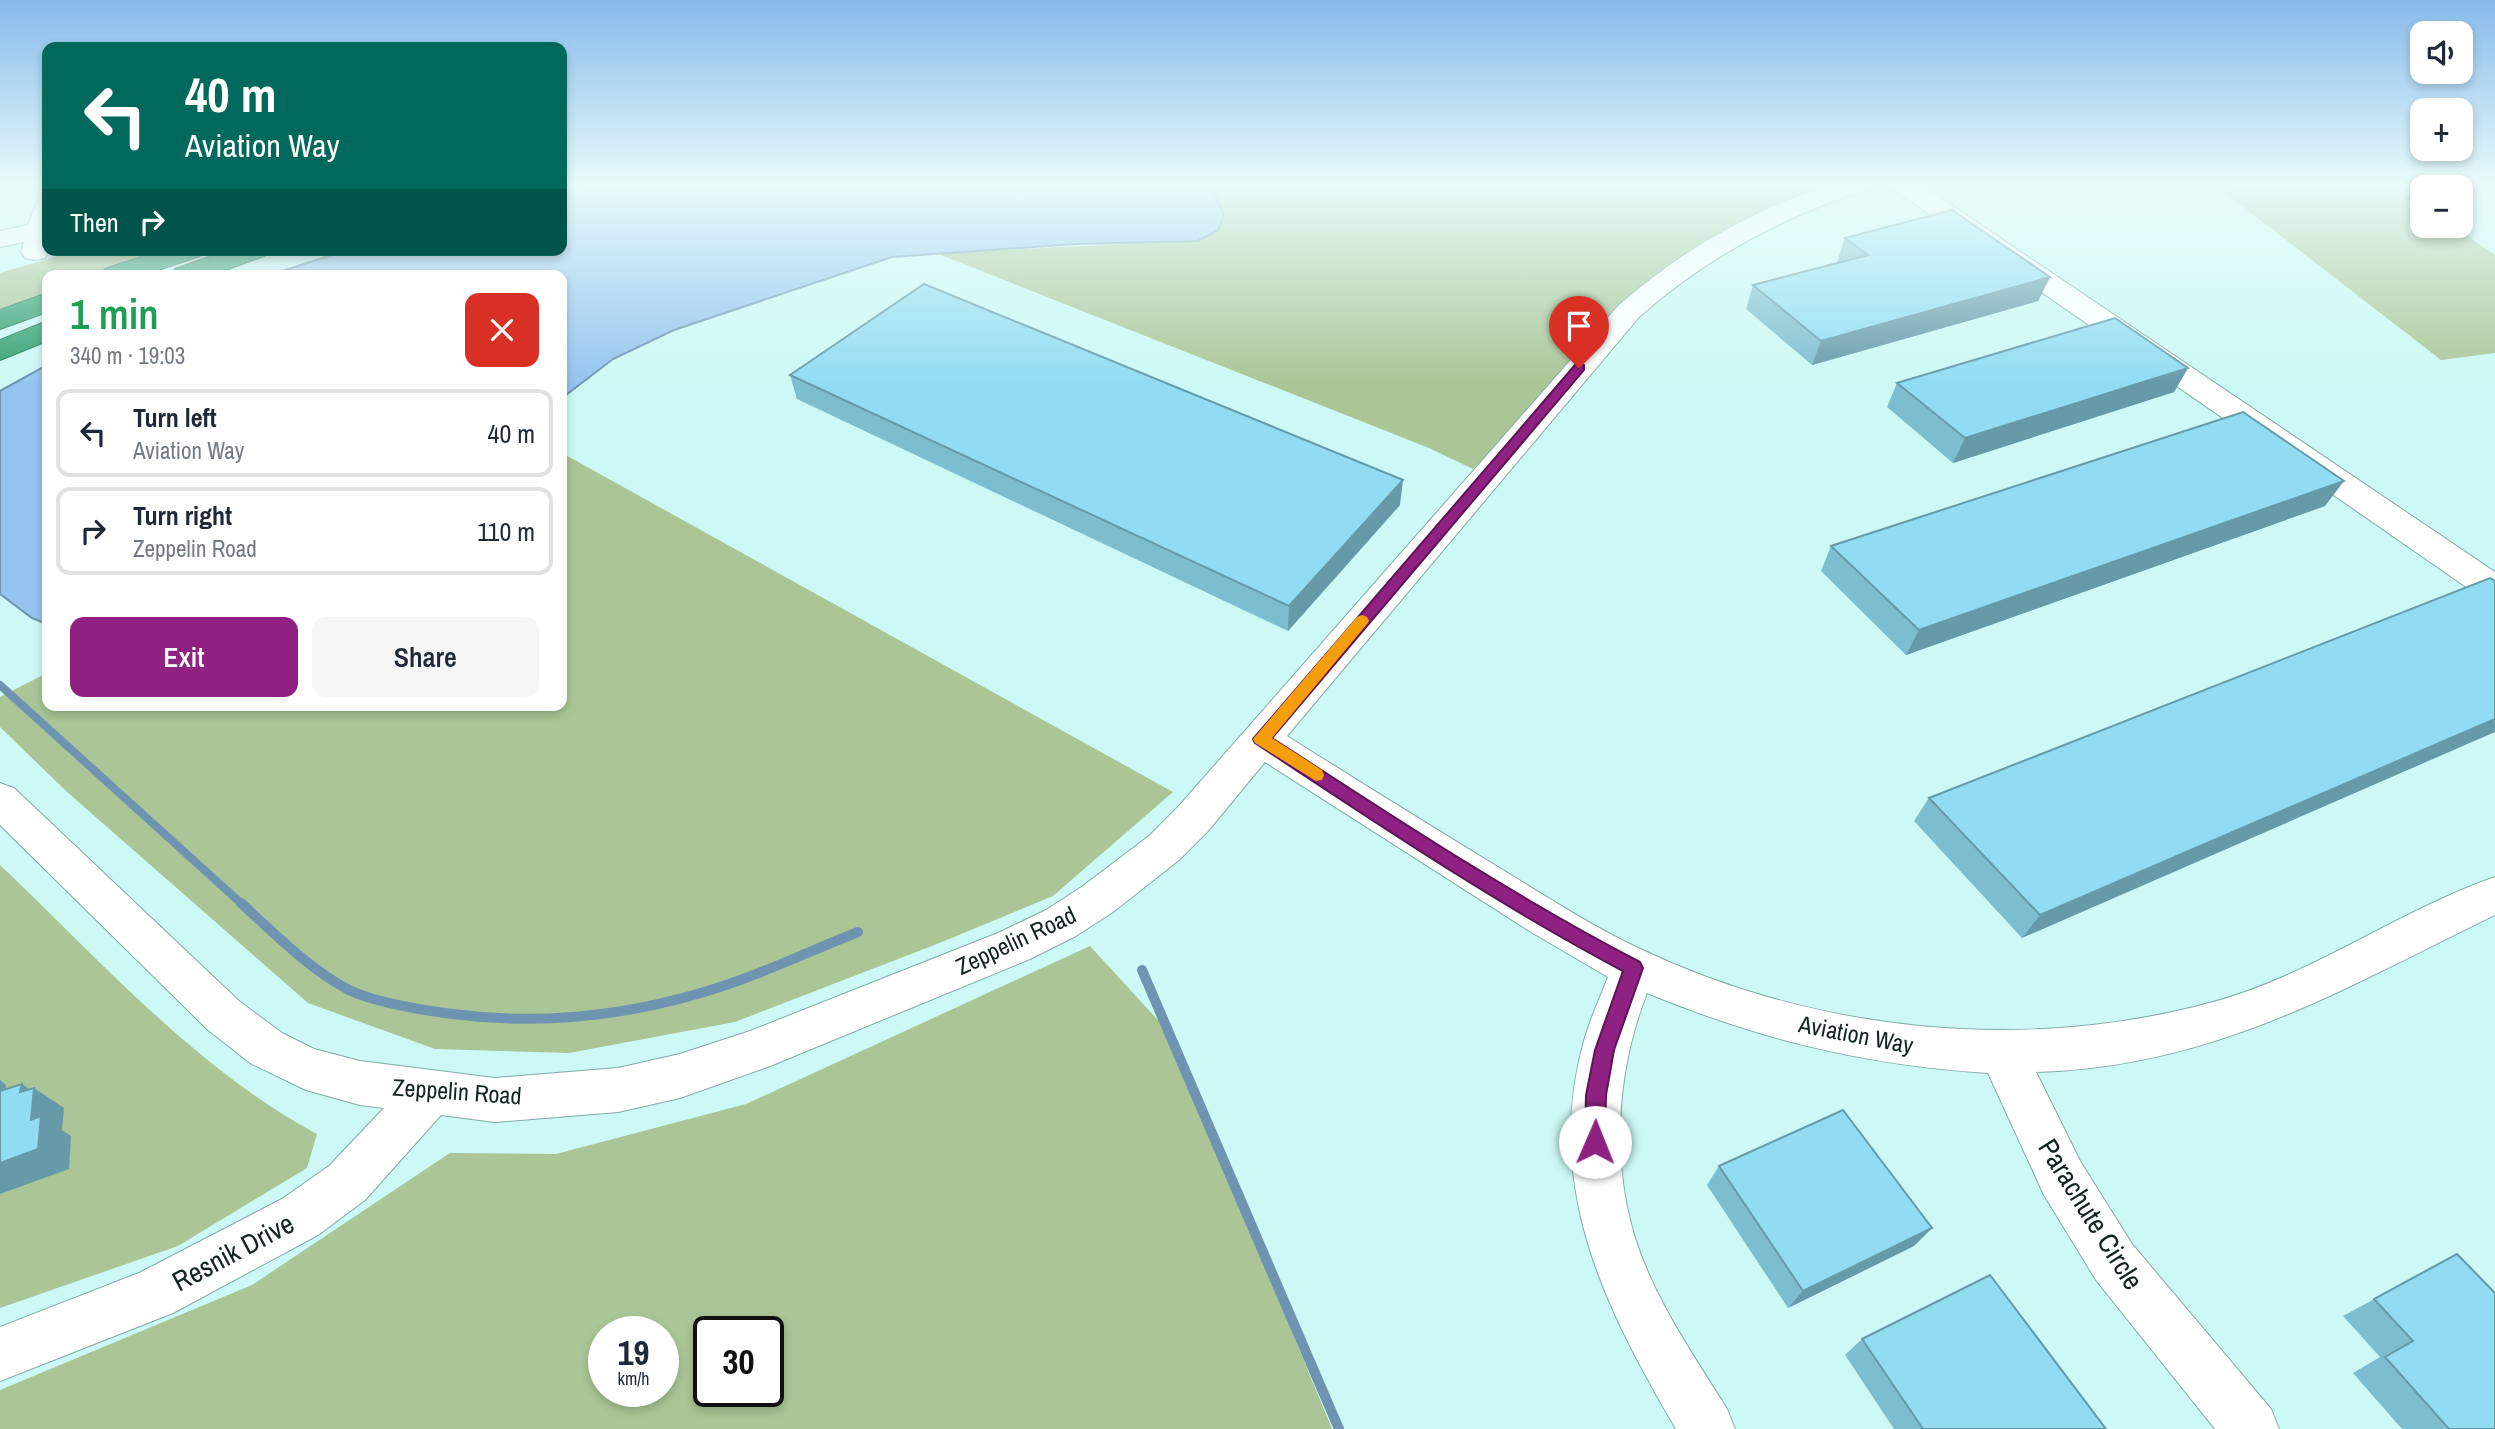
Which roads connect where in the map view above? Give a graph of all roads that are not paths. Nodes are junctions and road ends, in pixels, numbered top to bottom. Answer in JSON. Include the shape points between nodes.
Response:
{"nodes":[{"id":1,"x":1704,"y":251,"type":"edge"},
{"id":2,"x":2000,"y":251,"type":"edge"},
{"id":3,"x":173,"y":256,"type":"edge"},
{"id":4,"x":175,"y":256,"type":"edge"},
{"id":5,"x":237,"y":256,"type":"edge"},
{"id":6,"x":130,"y":270,"type":"edge"},
{"id":7,"x":137,"y":270,"type":"edge"},
{"id":8,"x":199,"y":270,"type":"edge"},
{"id":9,"x":42,"y":299,"type":"edge"},
{"id":10,"x":42,"y":304,"type":"edge"},
{"id":11,"x":0,"y":314,"type":"edge"},
{"id":12,"x":0,"y":320,"type":"edge"},
{"id":13,"x":42,"y":331,"type":"edge"},
{"id":14,"x":0,"y":349,"type":"edge"},
{"id":15,"x":2495,"y":589,"type":"edge"},
{"id":16,"x":1261,"y":739,"type":"junction"},
{"id":17,"x":0,"y":799,"type":"edge"},
{"id":18,"x":2495,"y":895,"type":"edge"},
{"id":19,"x":1634,"y":968,"type":"junction"},
{"id":20,"x":2002,"y":1053,"type":"junction"},
{"id":21,"x":429,"y":1094,"type":"junction"},
{"id":22,"x":0,"y":1354,"type":"edge"},
{"id":23,"x":1707,"y":1429,"type":"edge"},
{"id":24,"x":2250,"y":1429,"type":"edge"}],
"edges":[{"from":1,"to":16,"type":"street","name":"Zeppelin Road","via":[[1637,303]]},
{"from":2,"to":15,"type":"street"},
{"from":3,"to":6,"type":"highway"},
{"from":4,"to":7,"type":"highway"},
{"from":5,"to":8,"type":"highway"},
{"from":9,"to":11,"type":"highway"},
{"from":10,"to":12,"type":"highway"},
{"from":13,"to":14,"type":"highway"},
{"from":16,"to":19,"type":"street","name":"Aviation Way","via":[[1375,814]]},
{"from":16,"to":21,"type":"street","name":"Zeppelin Road","via":[[1164,848],[1098,900],[1014,946],[754,1051],[680,1076],[556,1097],[495,1100]]},
{"from":17,"to":21,"type":"street","name":"Zeppelin Road","via":[[223,1015],[267,1048],[306,1068],[360,1083]]},
{"from":18,"to":20,"type":"street","name":"Aviation Way","via":[[2282,997],[2214,1023],[2092,1048]]},
{"from":19,"to":20,"type":"street","name":"Aviation Way","via":[[1776,1020],[1912,1047]]},
{"from":19,"to":23,"type":"street","via":[[1604,1050],[1596,1095],[1599,1191],[1634,1302]]},
{"from":20,"to":24,"type":"street","name":"Parachute Circle","via":[[2062,1178],[2114,1262]]},
{"from":21,"to":22,"type":"street","name":"Resnik Drive","via":[[347,1183],[300,1217],[154,1294]]}]}
